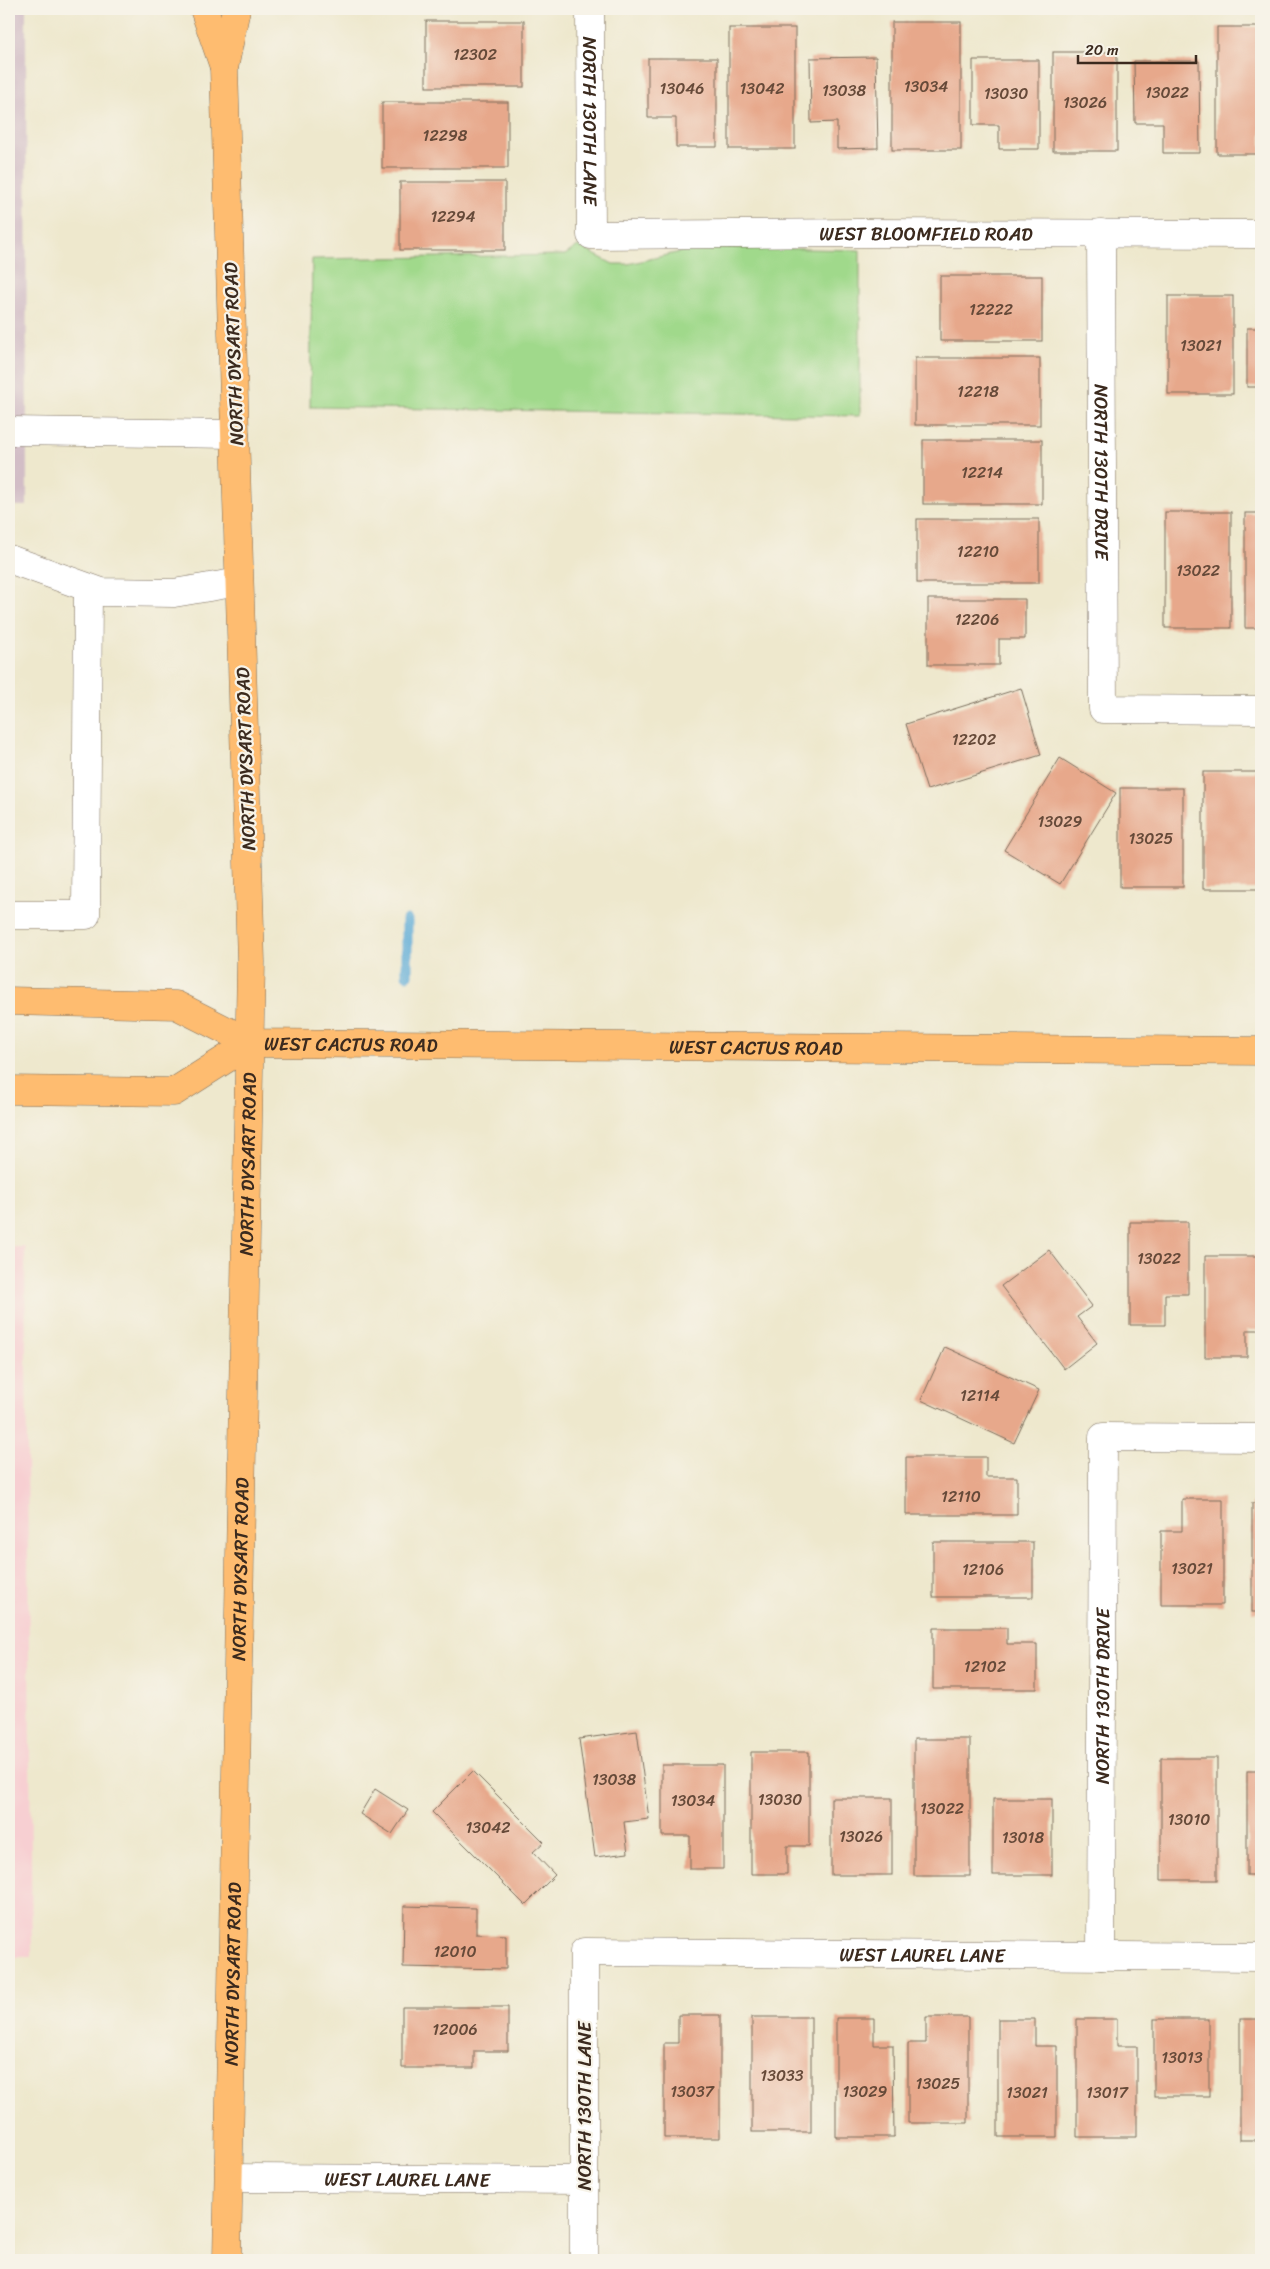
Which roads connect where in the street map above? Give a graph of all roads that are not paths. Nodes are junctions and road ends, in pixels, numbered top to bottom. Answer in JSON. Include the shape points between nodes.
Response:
{"nodes":[{"id":1,"x":204,"y":9,"type":"edge"},
{"id":2,"x":236,"y":9,"type":"edge"},
{"id":3,"x":590,"y":9,"type":"edge"},
{"id":4,"x":224,"y":68,"type":"junction"},
{"id":5,"x":1101,"y":233,"type":"junction"},
{"id":6,"x":1261,"y":234,"type":"edge"},
{"id":7,"x":591,"y":235,"type":"joint"},
{"id":8,"x":9,"y":431,"type":"edge"},
{"id":9,"x":235,"y":434,"type":"junction"},
{"id":10,"x":9,"y":559,"type":"edge"},
{"id":11,"x":239,"y":582,"type":"junction"},
{"id":12,"x":88,"y":588,"type":"junction"},
{"id":13,"x":1261,"y":710,"type":"edge"},
{"id":14,"x":9,"y":915,"type":"edge"},
{"id":15,"x":9,"y":1001,"type":"edge"},
{"id":16,"x":251,"y":1043,"type":"junction"},
{"id":17,"x":1261,"y":1051,"type":"edge"},
{"id":18,"x":9,"y":1090,"type":"edge"},
{"id":19,"x":1261,"y":1438,"type":"edge"},
{"id":20,"x":584,"y":1952,"type":"joint"},
{"id":21,"x":1101,"y":1956,"type":"junction"},
{"id":22,"x":1261,"y":1957,"type":"edge"},
{"id":23,"x":229,"y":2178,"type":"junction"},
{"id":24,"x":584,"y":2180,"type":"junction"},
{"id":25,"x":227,"y":2260,"type":"edge"},
{"id":26,"x":584,"y":2260,"type":"edge"}],
"edges":[{"from":1,"to":4,"type":"main road","name":"NORTH DYSART ROAD"},
{"from":2,"to":4,"type":"main road","name":"NORTH DYSART ROAD"},
{"from":3,"to":7,"type":"street","name":"NORTH 130TH LANE"},
{"from":4,"to":9,"type":"main road","name":"NORTH DYSART ROAD"},
{"from":5,"to":6,"type":"street","name":"WEST BLOOMFIELD ROAD"},
{"from":5,"to":7,"type":"street","name":"WEST BLOOMFIELD ROAD"},
{"from":5,"to":13,"type":"street","name":"NORTH 130TH DRIVE","via":[[1103,709]]},
{"from":8,"to":9,"type":"street"},
{"from":9,"to":11,"type":"main road","name":"NORTH DYSART ROAD"},
{"from":10,"to":12,"type":"street"},
{"from":11,"to":12,"type":"street","via":[[174,593],[101,592]]},
{"from":11,"to":16,"type":"main road","name":"NORTH DYSART ROAD"},
{"from":12,"to":14,"type":"street","via":[[86,915]]},
{"from":15,"to":16,"type":"main road","name":"WEST CACTUS ROAD","via":[[176,1005]]},
{"from":16,"to":17,"type":"main road","name":"WEST CACTUS ROAD"},
{"from":16,"to":18,"type":"main road","name":"WEST CACTUS ROAD","via":[[174,1092]]},
{"from":16,"to":23,"type":"main road","name":"NORTH DYSART ROAD"},
{"from":19,"to":21,"type":"street","name":"NORTH 130TH DRIVE","via":[[1103,1437]]},
{"from":20,"to":21,"type":"street","name":"WEST LAUREL LANE"},
{"from":20,"to":24,"type":"street","name":"NORTH 130TH LANE"},
{"from":21,"to":22,"type":"street","name":"WEST LAUREL LANE"},
{"from":23,"to":24,"type":"street","name":"WEST LAUREL LANE"},
{"from":23,"to":25,"type":"main road","name":"NORTH DYSART ROAD"},
{"from":24,"to":26,"type":"street","name":"NORTH 130TH LANE"}]}
